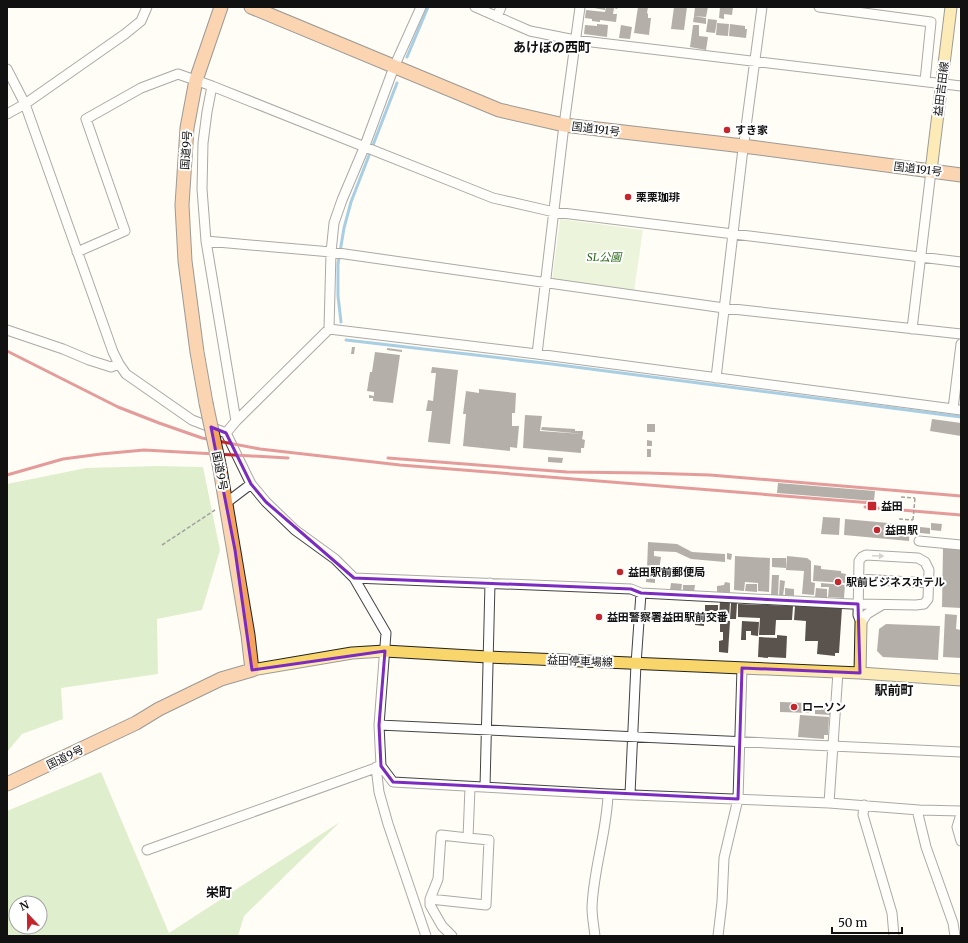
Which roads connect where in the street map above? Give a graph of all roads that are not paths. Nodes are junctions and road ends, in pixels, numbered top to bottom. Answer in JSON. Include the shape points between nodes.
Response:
{"nodes":[{"id":1,"x":147,"y":7,"type":"edge"},
{"id":2,"x":221,"y":7,"type":"edge"},
{"id":3,"x":251,"y":7,"type":"edge"},
{"id":4,"x":421,"y":7,"type":"edge"},
{"id":5,"x":475,"y":7,"type":"edge"},
{"id":6,"x":501,"y":7,"type":"edge"},
{"id":7,"x":580,"y":7,"type":"edge"},
{"id":8,"x":762,"y":7,"type":"edge"},
{"id":9,"x":819,"y":7,"type":"edge"},
{"id":10,"x":951,"y":7,"type":"edge"},
{"id":11,"x":497,"y":17,"type":"junction"},
{"id":12,"x":575,"y":40,"type":"junction"},
{"id":13,"x":756,"y":62,"type":"junction"},
{"id":14,"x":394,"y":67,"type":"junction"},
{"id":15,"x":7,"y":69,"type":"edge"},
{"id":16,"x":196,"y":80,"type":"junction"},
{"id":17,"x":925,"y":81,"type":"junction"},
{"id":18,"x":942,"y":83,"type":"junction"},
{"id":19,"x":212,"y":86,"type":"junction"},
{"id":20,"x":961,"y":86,"type":"edge"},
{"id":21,"x":25,"y":104,"type":"junction"},
{"id":22,"x":7,"y":114,"type":"edge"},
{"id":23,"x":564,"y":125,"type":"junction"},
{"id":24,"x":743,"y":146,"type":"junction"},
{"id":25,"x":364,"y":148,"type":"junction"},
{"id":26,"x":931,"y":171,"type":"junction"},
{"id":27,"x":961,"y":175,"type":"edge"},
{"id":28,"x":554,"y":212,"type":"junction"},
{"id":29,"x":733,"y":234,"type":"junction"},
{"id":30,"x":206,"y":241,"type":"junction"},
{"id":31,"x":77,"y":252,"type":"junction"},
{"id":32,"x":331,"y":252,"type":"junction"},
{"id":33,"x":921,"y":257,"type":"junction"},
{"id":34,"x":961,"y":262,"type":"edge"},
{"id":35,"x":545,"y":282,"type":"junction"},
{"id":36,"x":724,"y":308,"type":"junction"},
{"id":37,"x":329,"y":329,"type":"junction"},
{"id":38,"x":912,"y":329,"type":"junction"},
{"id":39,"x":7,"y":330,"type":"edge"},
{"id":40,"x":961,"y":334,"type":"edge"},
{"id":41,"x":7,"y":335,"type":"edge"},
{"id":42,"x":38,"y":341,"type":"junction"},
{"id":43,"x":961,"y":344,"type":"edge"},
{"id":44,"x":537,"y":354,"type":"junction"},
{"id":45,"x":118,"y":364,"type":"junction"},
{"id":46,"x":716,"y":378,"type":"junction"},
{"id":47,"x":957,"y":409,"type":"edge"},
{"id":48,"x":236,"y":421,"type":"junction"},
{"id":49,"x":226,"y":433,"type":"junction"},
{"id":50,"x":251,"y":484,"type":"junction"},
{"id":51,"x":226,"y":503,"type":"junction"},
{"id":52,"x":919,"y":541,"type":"dead end"},
{"id":53,"x":961,"y":545,"type":"edge"},
{"id":54,"x":354,"y":578,"type":"junction"},
{"id":55,"x":859,"y":579,"type":"junction"},
{"id":56,"x":490,"y":583,"type":"junction"},
{"id":57,"x":929,"y":583,"type":"junction"},
{"id":58,"x":641,"y":593,"type":"junction"},
{"id":59,"x":858,"y":604,"type":"junction"},
{"id":60,"x":886,"y":604,"type":"junction"},
{"id":61,"x":861,"y":623,"type":"junction"},
{"id":62,"x":385,"y":651,"type":"junction"},
{"id":63,"x":488,"y":657,"type":"junction"},
{"id":64,"x":636,"y":664,"type":"junction"},
{"id":65,"x":742,"y":668,"type":"junction"},
{"id":66,"x":252,"y":670,"type":"junction"},
{"id":67,"x":838,"y":672,"type":"junction"},
{"id":68,"x":860,"y":673,"type":"junction"},
{"id":69,"x":961,"y":680,"type":"edge"},
{"id":70,"x":379,"y":725,"type":"junction"},
{"id":71,"x":486,"y":730,"type":"junction"},
{"id":72,"x":632,"y":736,"type":"junction"},
{"id":73,"x":740,"y":741,"type":"junction"},
{"id":74,"x":833,"y":746,"type":"junction"},
{"id":75,"x":961,"y":752,"type":"edge"},
{"id":76,"x":379,"y":766,"type":"junction"},
{"id":77,"x":7,"y":784,"type":"edge"},
{"id":78,"x":470,"y":786,"type":"junction"},
{"id":79,"x":485,"y":787,"type":"junction"},
{"id":80,"x":608,"y":794,"type":"junction"},
{"id":81,"x":630,"y":794,"type":"junction"},
{"id":82,"x":738,"y":799,"type":"junction"},
{"id":83,"x":829,"y":803,"type":"junction"},
{"id":84,"x":864,"y":806,"type":"junction"},
{"id":85,"x":919,"y":810,"type":"junction"},
{"id":86,"x":961,"y":815,"type":"edge"},
{"id":87,"x":468,"y":838,"type":"junction"},
{"id":88,"x":961,"y":841,"type":"edge"},
{"id":89,"x":147,"y":850,"type":"dead end"},
{"id":90,"x":430,"y":899,"type":"junction"},
{"id":91,"x":426,"y":936,"type":"edge"},
{"id":92,"x":452,"y":936,"type":"edge"},
{"id":93,"x":595,"y":936,"type":"edge"},
{"id":94,"x":718,"y":936,"type":"edge"},
{"id":95,"x":894,"y":936,"type":"edge"},
{"id":96,"x":955,"y":936,"type":"edge"}],
"edges":[{"from":1,"to":21,"type":"street","via":[[141,21],[125,34]]},
{"from":2,"to":16,"type":"highway","name":"国道9号"},
{"from":3,"to":14,"type":"highway","name":"国道191号"},
{"from":4,"to":14,"type":"street"},
{"from":5,"to":11,"type":"street"},
{"from":6,"to":11,"type":"street"},
{"from":7,"to":12,"type":"street"},
{"from":8,"to":13,"type":"street"},
{"from":9,"to":17,"type":"street","via":[[931,22]]},
{"from":10,"to":18,"type":"main road","name":"益田吉田線"},
{"from":11,"to":12,"type":"street","via":[[530,31]]},
{"from":12,"to":13,"type":"street"},
{"from":12,"to":23,"type":"street"},
{"from":13,"to":17,"type":"street"},
{"from":13,"to":24,"type":"street"},
{"from":14,"to":23,"type":"highway","name":"国道191号","via":[[499,110]]},
{"from":14,"to":25,"type":"street"},
{"from":15,"to":21,"type":"street"},
{"from":16,"to":19,"type":"street"},
{"from":16,"to":31,"type":"street","via":[[178,74],[141,88],[86,119],[125,231]]},
{"from":16,"to":51,"type":"highway","name":"国道9号","bridge":true,"via":[[187,128],[182,205],[184,261],[197,352]]},
{"from":17,"to":18,"type":"street"},
{"from":18,"to":20,"type":"street"},
{"from":18,"to":26,"type":"main road","name":"益田吉田線"},
{"from":19,"to":25,"type":"street"},
{"from":19,"to":30,"type":"street","via":[[203,143],[202,189]]},
{"from":21,"to":22,"type":"street"},
{"from":21,"to":31,"type":"street"},
{"from":23,"to":24,"type":"highway","name":"国道191号"},
{"from":23,"to":28,"type":"street"},
{"from":24,"to":26,"type":"highway","name":"国道191号"},
{"from":24,"to":29,"type":"street"},
{"from":25,"to":28,"type":"street","via":[[493,198]]},
{"from":25,"to":32,"type":"street","via":[[334,223]]},
{"from":26,"to":27,"type":"highway","name":"国道191号"},
{"from":26,"to":33,"type":"street"},
{"from":28,"to":29,"type":"street"},
{"from":28,"to":35,"type":"street"},
{"from":29,"to":33,"type":"street"},
{"from":29,"to":36,"type":"street"},
{"from":30,"to":32,"type":"street"},
{"from":30,"to":48,"type":"street"},
{"from":31,"to":45,"type":"street"},
{"from":32,"to":35,"type":"street"},
{"from":32,"to":37,"type":"street"},
{"from":33,"to":34,"type":"street"},
{"from":33,"to":38,"type":"street"},
{"from":35,"to":36,"type":"street"},
{"from":35,"to":44,"type":"street"},
{"from":36,"to":38,"type":"street"},
{"from":36,"to":46,"type":"street"},
{"from":37,"to":44,"type":"street"},
{"from":37,"to":48,"type":"street"},
{"from":38,"to":40,"type":"street"},
{"from":39,"to":42,"type":"street"},
{"from":41,"to":42,"type":"street"},
{"from":42,"to":45,"type":"street","via":[[111,367]]},
{"from":43,"to":47,"type":"street"},
{"from":44,"to":46,"type":"street"},
{"from":45,"to":49,"type":"street","via":[[126,374],[192,420]]},
{"from":46,"to":47,"type":"street"},
{"from":48,"to":49,"type":"street"},
{"from":49,"to":50,"type":"street"},
{"from":50,"to":51,"type":"street"},
{"from":50,"to":54,"type":"street","via":[[295,530],[335,559]]},
{"from":51,"to":66,"type":"highway","name":"国道9号"},
{"from":52,"to":53,"type":"street"},
{"from":54,"to":56,"type":"street"},
{"from":54,"to":62,"type":"street","via":[[386,633]]},
{"from":55,"to":57,"type":"street"},
{"from":55,"to":57,"type":"street","one_way":true,"via":[[859,561],[866,555],[918,558],[925,562],[929,570]]},
{"from":55,"to":59,"type":"street"},
{"from":56,"to":58,"type":"street","via":[[631,589]]},
{"from":56,"to":63,"type":"street"},
{"from":57,"to":60,"type":"street","via":[[928,599],[924,604]]},
{"from":58,"to":59,"type":"street"},
{"from":58,"to":64,"type":"street"},
{"from":59,"to":60,"type":"street"},
{"from":59,"to":61,"type":"street"},
{"from":60,"to":61,"type":"street","via":[[867,614]]},
{"from":61,"to":68,"type":"main road"},
{"from":62,"to":63,"type":"main road","name":"益田停車場線"},
{"from":62,"to":66,"type":"main road","name":"益田停車場線","via":[[352,653]]},
{"from":62,"to":70,"type":"street"},
{"from":63,"to":64,"type":"main road","name":"益田停車場線"},
{"from":63,"to":71,"type":"street"},
{"from":64,"to":65,"type":"main road","name":"益田停車場線"},
{"from":64,"to":72,"type":"street"},
{"from":65,"to":67,"type":"main road","name":"益田停車場線"},
{"from":65,"to":73,"type":"street"},
{"from":66,"to":77,"type":"highway","name":"国道9号","via":[[221,679],[136,723]]},
{"from":67,"to":68,"type":"main road","name":"益田停車場線"},
{"from":67,"to":74,"type":"street"},
{"from":68,"to":69,"type":"main road","name":"益田停車場線"},
{"from":70,"to":71,"type":"street"},
{"from":70,"to":76,"type":"street"},
{"from":71,"to":72,"type":"street"},
{"from":71,"to":79,"type":"street"},
{"from":72,"to":73,"type":"street"},
{"from":72,"to":81,"type":"street"},
{"from":73,"to":74,"type":"street"},
{"from":73,"to":82,"type":"street"},
{"from":74,"to":75,"type":"street"},
{"from":74,"to":83,"type":"street"},
{"from":76,"to":78,"type":"street","via":[[393,782]]},
{"from":76,"to":89,"type":"street"},
{"from":76,"to":91,"type":"street","via":[[379,792]]},
{"from":78,"to":79,"type":"street"},
{"from":78,"to":87,"type":"street"},
{"from":79,"to":80,"type":"street"},
{"from":80,"to":81,"type":"street"},
{"from":80,"to":93,"type":"street","via":[[592,909]]},
{"from":81,"to":82,"type":"street"},
{"from":82,"to":83,"type":"street"},
{"from":82,"to":94,"type":"street","via":[[724,858]]},
{"from":83,"to":84,"type":"street"},
{"from":84,"to":85,"type":"street"},
{"from":84,"to":95,"type":"street","via":[[863,815],[892,913]]},
{"from":85,"to":86,"type":"street"},
{"from":85,"to":96,"type":"street","via":[[926,847]]},
{"from":86,"to":88,"type":"street","via":[[957,827]]},
{"from":87,"to":90,"type":"street","via":[[441,835],[438,879]]},
{"from":87,"to":90,"type":"street","via":[[490,840],[486,904]]},
{"from":90,"to":92,"type":"street","via":[[430,905],[442,926]]}]}
